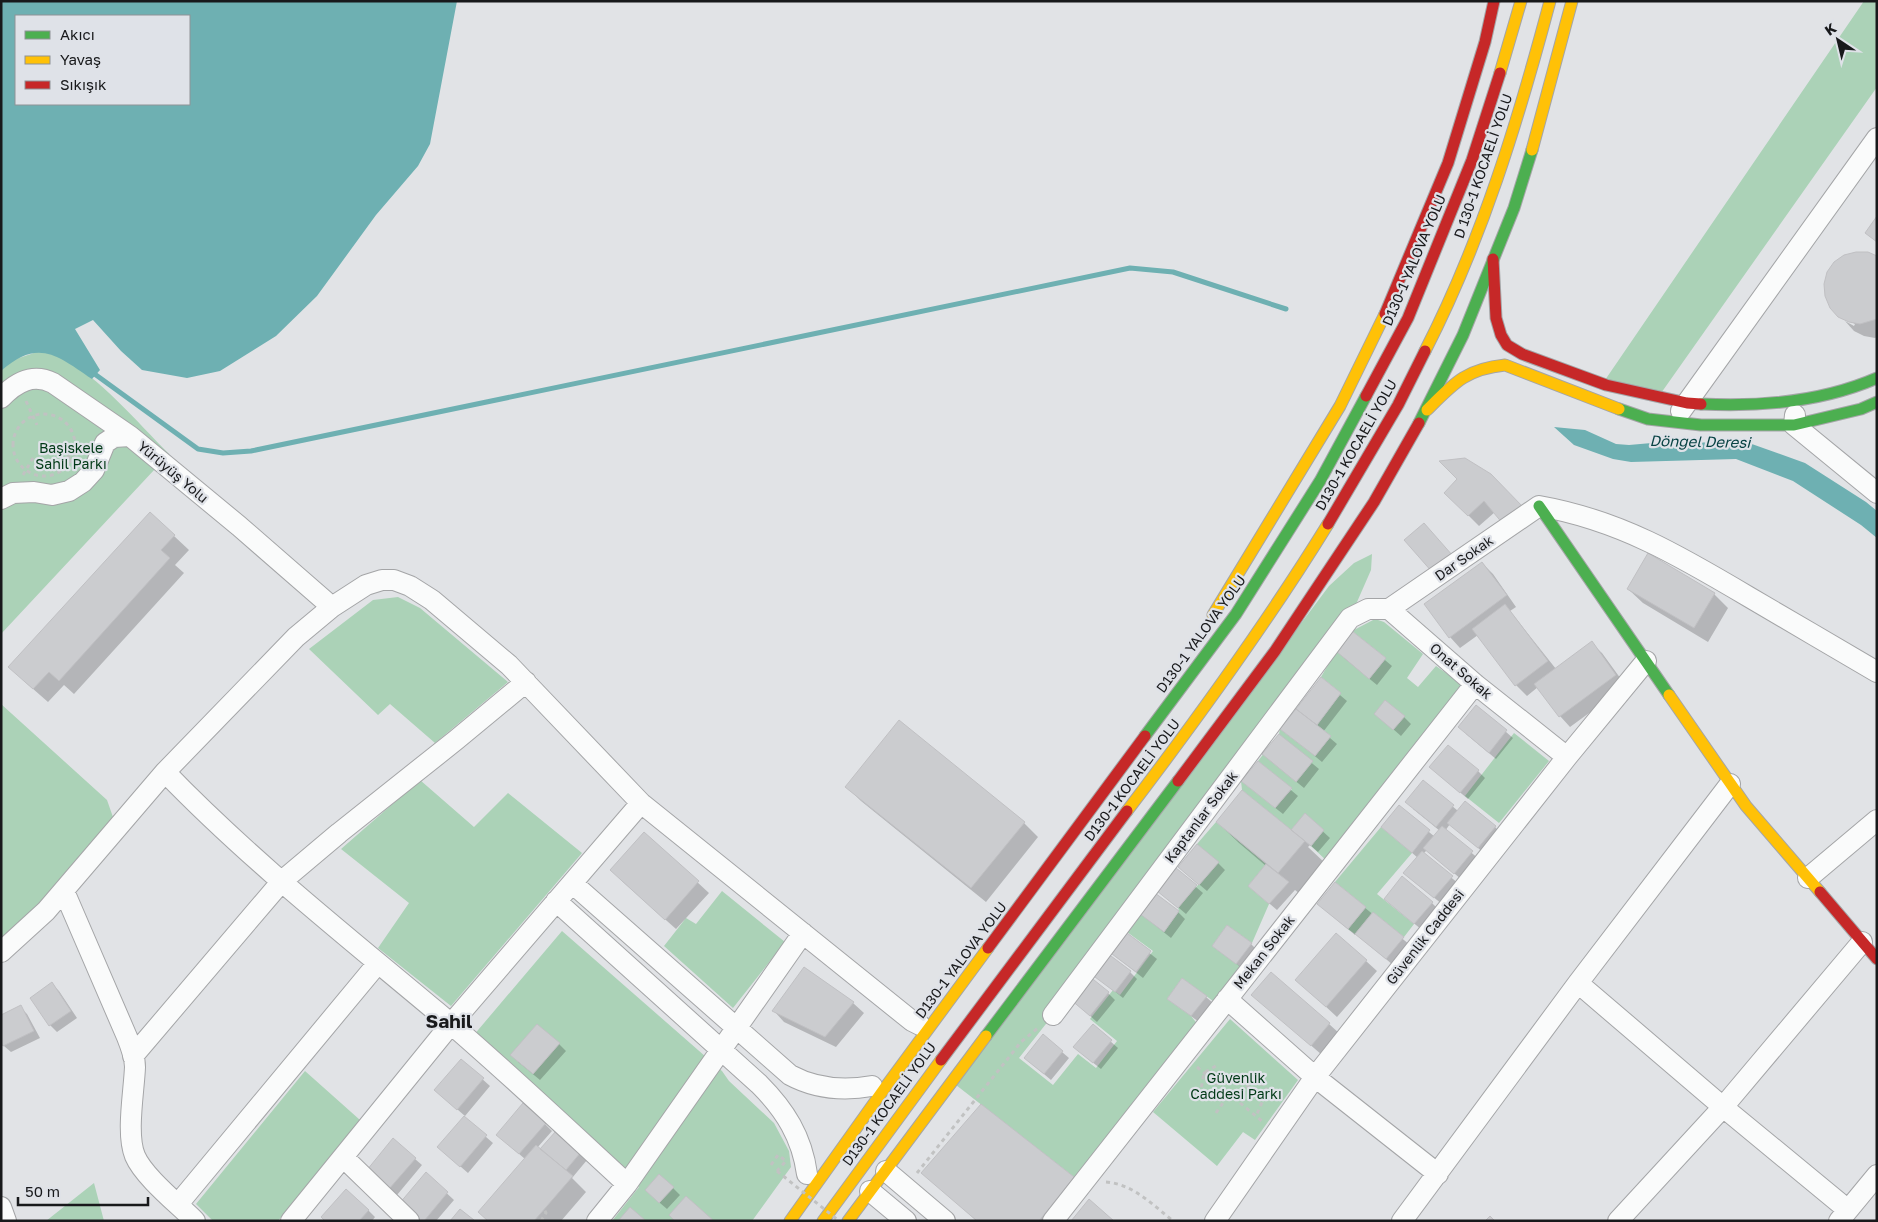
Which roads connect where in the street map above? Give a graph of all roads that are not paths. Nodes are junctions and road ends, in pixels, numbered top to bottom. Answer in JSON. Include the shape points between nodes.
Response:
{"nodes":[{"id":1,"x":1494,"y":1,"type":"edge"},
{"id":2,"x":1521,"y":1,"type":"edge"},
{"id":3,"x":1550,"y":1,"type":"edge"},
{"id":4,"x":1572,"y":1,"type":"edge"},
{"id":5,"x":1877,"y":138,"type":"edge"},
{"id":6,"x":1493,"y":260,"type":"junction"},
{"id":7,"x":1433,"y":336,"type":"joint"},
{"id":8,"x":1877,"y":378,"type":"edge"},
{"id":9,"x":1,"y":398,"type":"edge"},
{"id":10,"x":1796,"y":400,"type":"junction"},
{"id":11,"x":1877,"y":402,"type":"edge"},
{"id":12,"x":1687,"y":403,"type":"junction"},
{"id":13,"x":1426,"y":411,"type":"junction"},
{"id":14,"x":1672,"y":422,"type":"junction"},
{"id":15,"x":1794,"y":425,"type":"junction"},
{"id":16,"x":130,"y":436,"type":"junction"},
{"id":17,"x":1877,"y":493,"type":"edge"},
{"id":18,"x":1,"y":499,"type":"edge"},
{"id":19,"x":1539,"y":506,"type":"junction"},
{"id":20,"x":332,"y":607,"type":"junction"},
{"id":21,"x":1389,"y":609,"type":"junction"},
{"id":22,"x":1205,"y":627,"type":"dead end"},
{"id":23,"x":1646,"y":661,"type":"junction"},
{"id":24,"x":1232,"y":671,"type":"junction"},
{"id":25,"x":1877,"y":672,"type":"edge"},
{"id":26,"x":526,"y":682,"type":"junction"},
{"id":27,"x":1475,"y":684,"type":"junction"},
{"id":28,"x":1203,"y":746,"type":"junction"},
{"id":29,"x":1567,"y":758,"type":"junction"},
{"id":30,"x":165,"y":772,"type":"junction"},
{"id":31,"x":1730,"y":784,"type":"junction"},
{"id":32,"x":641,"y":803,"type":"junction"},
{"id":33,"x":1877,"y":820,"type":"edge"},
{"id":34,"x":1808,"y":878,"type":"junction"},
{"id":35,"x":282,"y":881,"type":"junction"},
{"id":36,"x":572,"y":883,"type":"junction"},
{"id":37,"x":64,"y":891,"type":"junction"},
{"id":38,"x":1010,"y":899,"type":"dead end"},
{"id":39,"x":556,"y":901,"type":"junction"},
{"id":40,"x":803,"y":933,"type":"junction"},
{"id":41,"x":1862,"y":942,"type":"junction"},
{"id":42,"x":1,"y":952,"type":"edge"},
{"id":43,"x":1877,"y":959,"type":"edge"},
{"id":44,"x":378,"y":962,"type":"junction"},
{"id":45,"x":1578,"y":983,"type":"junction"},
{"id":46,"x":1227,"y":999,"type":"junction"},
{"id":47,"x":1053,"y":1015,"type":"road end"},
{"id":48,"x":452,"y":1024,"type":"junction"},
{"id":49,"x":920,"y":1025,"type":"junction"},
{"id":50,"x":736,"y":1028,"type":"junction"},
{"id":51,"x":721,"y":1050,"type":"junction"},
{"id":52,"x":134,"y":1056,"type":"junction"},
{"id":53,"x":1315,"y":1078,"type":"junction"},
{"id":54,"x":872,"y":1086,"type":"junction"},
{"id":55,"x":860,"y":1102,"type":"dead end"},
{"id":56,"x":1723,"y":1106,"type":"junction"},
{"id":57,"x":343,"y":1157,"type":"junction"},
{"id":58,"x":886,"y":1171,"type":"junction"},
{"id":59,"x":809,"y":1172,"type":"dead end"},
{"id":60,"x":1438,"y":1174,"type":"junction"},
{"id":61,"x":1877,"y":1175,"type":"edge"},
{"id":62,"x":627,"y":1184,"type":"junction"},
{"id":63,"x":870,"y":1192,"type":"junction"},
{"id":64,"x":178,"y":1204,"type":"junction"},
{"id":65,"x":1,"y":1207,"type":"edge"},
{"id":66,"x":1844,"y":1215,"type":"edge"},
{"id":67,"x":6,"y":1221,"type":"edge"},
{"id":68,"x":195,"y":1221,"type":"edge"},
{"id":69,"x":291,"y":1221,"type":"edge"},
{"id":70,"x":409,"y":1221,"type":"edge"},
{"id":71,"x":597,"y":1221,"type":"edge"},
{"id":72,"x":790,"y":1221,"type":"edge"},
{"id":73,"x":823,"y":1221,"type":"edge"},
{"id":74,"x":848,"y":1221,"type":"edge"},
{"id":75,"x":906,"y":1221,"type":"edge"},
{"id":76,"x":946,"y":1221,"type":"edge"},
{"id":77,"x":1053,"y":1221,"type":"edge"},
{"id":78,"x":1215,"y":1221,"type":"edge"},
{"id":79,"x":1402,"y":1221,"type":"edge"},
{"id":80,"x":1618,"y":1221,"type":"edge"}],
"edges":[{"from":1,"to":22,"type":"main road","via":[[1485,42],[1448,163],[1379,329],[1340,406]]},
{"from":2,"to":72,"type":"main road","name":"D130-1 YALOVA YOLU","via":[[1472,160],[1408,318],[1320,482],[1236,614]]},
{"from":3,"to":7,"type":"main road","name":"D 130-1 KOCAELİ YOLU","via":[[1494,187]]},
{"from":4,"to":6,"type":"main road","via":[[1542,119],[1514,208]]},
{"from":5,"to":12,"type":"street"},
{"from":6,"to":12,"type":"main road","via":[[1496,318],[1507,345],[1522,354],[1606,385]]},
{"from":6,"to":13,"type":"main road","via":[[1463,335]]},
{"from":7,"to":24,"type":"main road","name":"D130-1 KOCAELİ YOLU","via":[[1345,498]]},
{"from":8,"to":10,"type":"main road","via":[[1806,400]]},
{"from":9,"to":16,"type":"street","name":"Yürüyüş Yolu","via":[[25,380],[42,378]]},
{"from":10,"to":12,"type":"main road","via":[[1725,405]]},
{"from":10,"to":15,"type":"street"},
{"from":11,"to":15,"type":"main road"},
{"from":12,"to":14,"type":"street"},
{"from":13,"to":14,"type":"main road","via":[[1471,372],[1505,365],[1599,404],[1648,419]]},
{"from":13,"to":28,"type":"main road","via":[[1374,502],[1275,651]]},
{"from":14,"to":15,"type":"main road"},
{"from":15,"to":17,"type":"street"},
{"from":16,"to":18,"type":"street","via":[[114,437],[105,443],[94,470],[69,491],[52,495],[13,493]]},
{"from":16,"to":20,"type":"street","name":"Yürüyüş Yolu"},
{"from":19,"to":21,"type":"street","name":"Dar Sokak"},
{"from":19,"to":23,"type":"main road"},
{"from":19,"to":25,"type":"street","via":[[1571,512],[1641,537]]},
{"from":20,"to":26,"type":"street","via":[[366,585],[382,580],[394,580],[410,586],[510,664]]},
{"from":20,"to":30,"type":"street","via":[[296,637]]},
{"from":21,"to":27,"type":"street","name":"Onat Sokak"},
{"from":21,"to":47,"type":"street","name":"Kaptanlar Sokak","via":[[1368,609],[1350,618]]},
{"from":23,"to":29,"type":"street","name":"Güvenlik Caddesi"},
{"from":23,"to":31,"type":"main road"},
{"from":24,"to":28,"type":"main road"},
{"from":24,"to":73,"type":"main road","name":"D130-1 KOCAELİ YOLU"},
{"from":26,"to":32,"type":"street"},
{"from":26,"to":35,"type":"street"},
{"from":27,"to":29,"type":"street","name":"Onat Sokak"},
{"from":27,"to":46,"type":"street","name":"Mekan Sokak"},
{"from":28,"to":58,"type":"main road"},
{"from":29,"to":53,"type":"street","name":"Güvenlik Caddesi"},
{"from":30,"to":35,"type":"street","via":[[208,816]]},
{"from":30,"to":37,"type":"street"},
{"from":31,"to":34,"type":"main road"},
{"from":31,"to":45,"type":"street"},
{"from":32,"to":36,"type":"street"},
{"from":32,"to":40,"type":"street"},
{"from":33,"to":34,"type":"street"},
{"from":34,"to":41,"type":"main road"},
{"from":35,"to":44,"type":"street"},
{"from":35,"to":52,"type":"street"},
{"from":36,"to":39,"type":"street"},
{"from":36,"to":50,"type":"street"},
{"from":37,"to":42,"type":"street"},
{"from":37,"to":52,"type":"street"},
{"from":38,"to":49,"type":"main road"},
{"from":39,"to":48,"type":"street"},
{"from":39,"to":51,"type":"street"},
{"from":40,"to":49,"type":"street","via":[[912,1022]]},
{"from":40,"to":50,"type":"street"},
{"from":41,"to":43,"type":"main road"},
{"from":41,"to":56,"type":"street"},
{"from":44,"to":48,"type":"street"},
{"from":44,"to":64,"type":"street"},
{"from":45,"to":56,"type":"street"},
{"from":45,"to":60,"type":"street"},
{"from":46,"to":53,"type":"street"},
{"from":46,"to":77,"type":"street","name":"Mekan Sokak"},
{"from":48,"to":57,"type":"street"},
{"from":48,"to":62,"type":"street"},
{"from":49,"to":54,"type":"main road"},
{"from":50,"to":51,"type":"street"},
{"from":50,"to":54,"type":"street","via":[[799,1080],[831,1088]]},
{"from":51,"to":59,"type":"street","via":[[778,1103]]},
{"from":51,"to":62,"type":"street"},
{"from":52,"to":64,"type":"street","via":[[132,1146],[143,1168]]},
{"from":53,"to":60,"type":"street"},
{"from":53,"to":78,"type":"street","name":"Güvenlik Caddesi"},
{"from":54,"to":55,"type":"main road"},
{"from":56,"to":66,"type":"street"},
{"from":56,"to":80,"type":"street"},
{"from":57,"to":69,"type":"street"},
{"from":57,"to":70,"type":"street"},
{"from":58,"to":63,"type":"main road"},
{"from":58,"to":76,"type":"street"},
{"from":60,"to":79,"type":"street"},
{"from":61,"to":66,"type":"street"},
{"from":62,"to":71,"type":"street"},
{"from":63,"to":74,"type":"main road"},
{"from":63,"to":75,"type":"street"},
{"from":64,"to":68,"type":"street"},
{"from":65,"to":67,"type":"street"}]}
